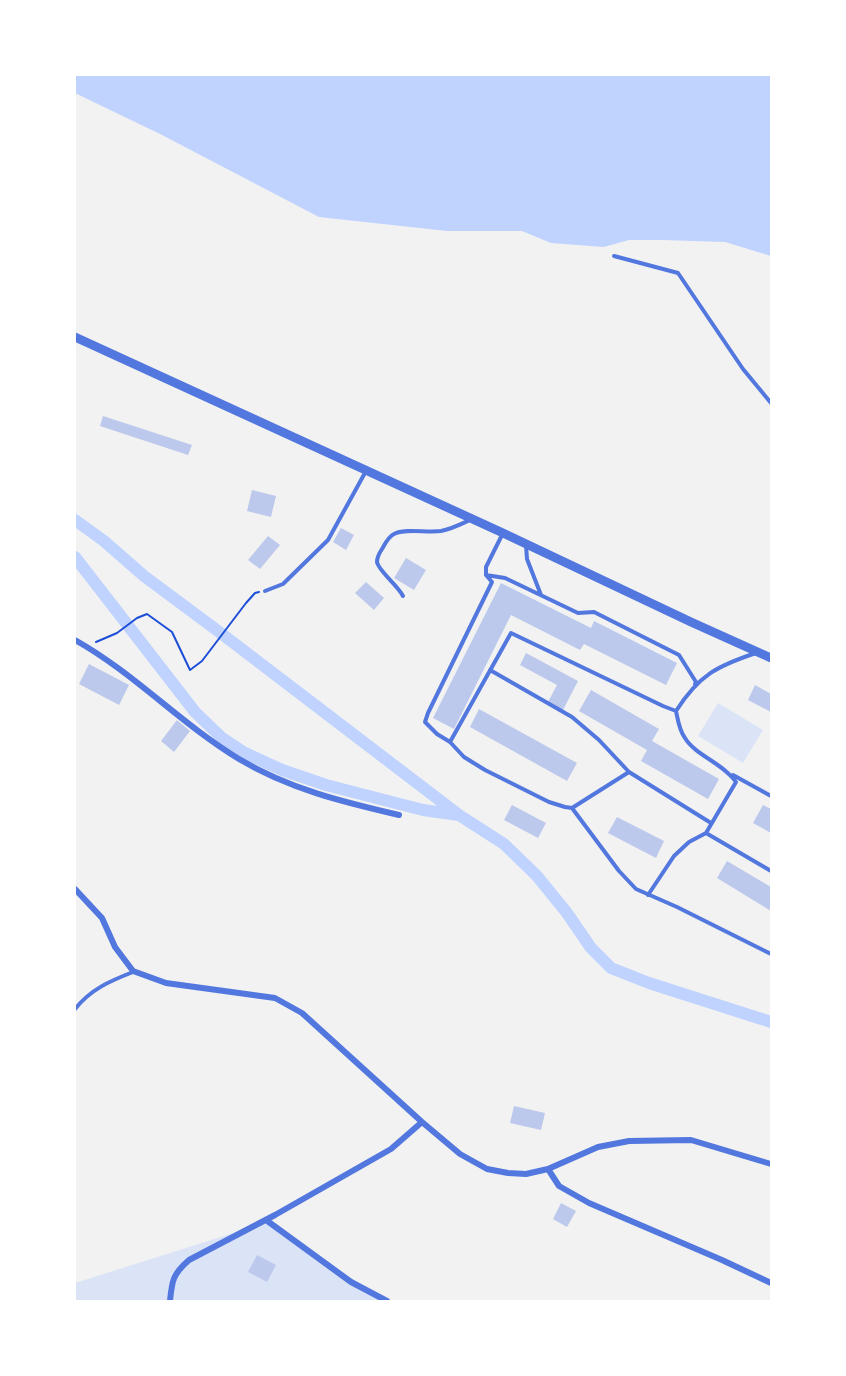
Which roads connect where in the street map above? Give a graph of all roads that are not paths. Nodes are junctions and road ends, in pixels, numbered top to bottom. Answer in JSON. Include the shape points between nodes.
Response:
{"nodes":[{"id":1,"x":614,"y":256,"type":"dead end"},
{"id":2,"x":75,"y":337,"type":"edge"},
{"id":3,"x":771,"y":403,"type":"edge"},
{"id":4,"x":366,"y":471,"type":"junction"},
{"id":5,"x":472,"y":519,"type":"junction"},
{"id":6,"x":503,"y":533,"type":"junction"},
{"id":7,"x":526,"y":544,"type":"junction"},
{"id":8,"x":486,"y":575,"type":"junction"},
{"id":9,"x":265,"y":591,"type":"road end"},
{"id":10,"x":541,"y":595,"type":"junction"},
{"id":11,"x":403,"y":596,"type":"dead end"},
{"id":12,"x":75,"y":640,"type":"edge"},
{"id":13,"x":759,"y":652,"type":"junction"},
{"id":14,"x":771,"y":658,"type":"edge"},
{"id":15,"x":490,"y":669,"type":"junction"},
{"id":16,"x":694,"y":685,"type":"junction"},
{"id":17,"x":676,"y":711,"type":"junction"},
{"id":18,"x":450,"y":742,"type":"junction"},
{"id":19,"x":629,"y":772,"type":"junction"},
{"id":20,"x":730,"y":773,"type":"junction"},
{"id":21,"x":771,"y":796,"type":"edge"},
{"id":22,"x":572,"y":808,"type":"junction"},
{"id":23,"x":399,"y":815,"type":"dead end"},
{"id":24,"x":711,"y":823,"type":"junction"},
{"id":25,"x":706,"y":833,"type":"junction"},
{"id":26,"x":771,"y":871,"type":"edge"},
{"id":27,"x":75,"y":889,"type":"edge"},
{"id":28,"x":648,"y":896,"type":"junction"},
{"id":29,"x":771,"y":954,"type":"edge"},
{"id":30,"x":133,"y":971,"type":"junction"},
{"id":31,"x":75,"y":1009,"type":"edge"},
{"id":32,"x":422,"y":1122,"type":"junction"},
{"id":33,"x":771,"y":1164,"type":"edge"},
{"id":34,"x":548,"y":1169,"type":"junction"},
{"id":35,"x":266,"y":1221,"type":"junction"},
{"id":36,"x":771,"y":1283,"type":"edge"},
{"id":37,"x":170,"y":1301,"type":"edge"},
{"id":38,"x":387,"y":1301,"type":"edge"}],
"edges":[{"from":1,"to":3,"type":"lane","via":[[678,273]]},
{"from":2,"to":4,"type":"street"},
{"from":4,"to":5,"type":"street"},
{"from":4,"to":9,"type":"lane","via":[[328,540],[283,584]]},
{"from":5,"to":6,"type":"street"},
{"from":5,"to":11,"type":"lane","via":[[451,529],[393,534],[377,562]]},
{"from":6,"to":7,"type":"street"},
{"from":6,"to":8,"type":"lane","via":[[486,567]]},
{"from":7,"to":10,"type":"lane","via":[[527,559]]},
{"from":7,"to":13,"type":"street"},
{"from":8,"to":10,"type":"lane","via":[[505,578]]},
{"from":8,"to":18,"type":"lane","via":[[492,582],[424,722]]},
{"from":10,"to":16,"type":"lane","via":[[578,613],[594,612],[679,655],[696,682]]},
{"from":12,"to":23,"type":"street","via":[[239,759],[278,780],[332,799]]},
{"from":13,"to":14,"type":"street"},
{"from":13,"to":16,"type":"lane","via":[[727,663]]},
{"from":15,"to":17,"type":"lane","via":[[511,633]]},
{"from":15,"to":18,"type":"lane"},
{"from":15,"to":19,"type":"lane","via":[[572,717]]},
{"from":16,"to":17,"type":"lane"},
{"from":17,"to":20,"type":"lane","via":[[686,741]]},
{"from":18,"to":22,"type":"lane","via":[[484,770],[549,802]]},
{"from":19,"to":22,"type":"lane"},
{"from":19,"to":24,"type":"lane"},
{"from":20,"to":21,"type":"lane"},
{"from":20,"to":24,"type":"lane","via":[[736,782]]},
{"from":22,"to":28,"type":"lane","via":[[626,880]]},
{"from":24,"to":25,"type":"lane"},
{"from":25,"to":26,"type":"lane"},
{"from":25,"to":28,"type":"lane","via":[[674,856]]},
{"from":27,"to":30,"type":"street","via":[[102,918]]},
{"from":28,"to":29,"type":"lane"},
{"from":30,"to":31,"type":"lane","via":[[103,984]]},
{"from":30,"to":32,"type":"street","via":[[166,983],[275,998],[302,1013]]},
{"from":32,"to":34,"type":"street","via":[[460,1154],[487,1169],[526,1174]]},
{"from":32,"to":35,"type":"street","via":[[391,1149]]},
{"from":33,"to":34,"type":"street","via":[[691,1140],[629,1141],[598,1147]]},
{"from":34,"to":36,"type":"street","via":[[559,1186],[590,1203]]},
{"from":35,"to":37,"type":"street","via":[[189,1260],[178,1270]]},
{"from":35,"to":38,"type":"street","via":[[351,1282]]}]}
